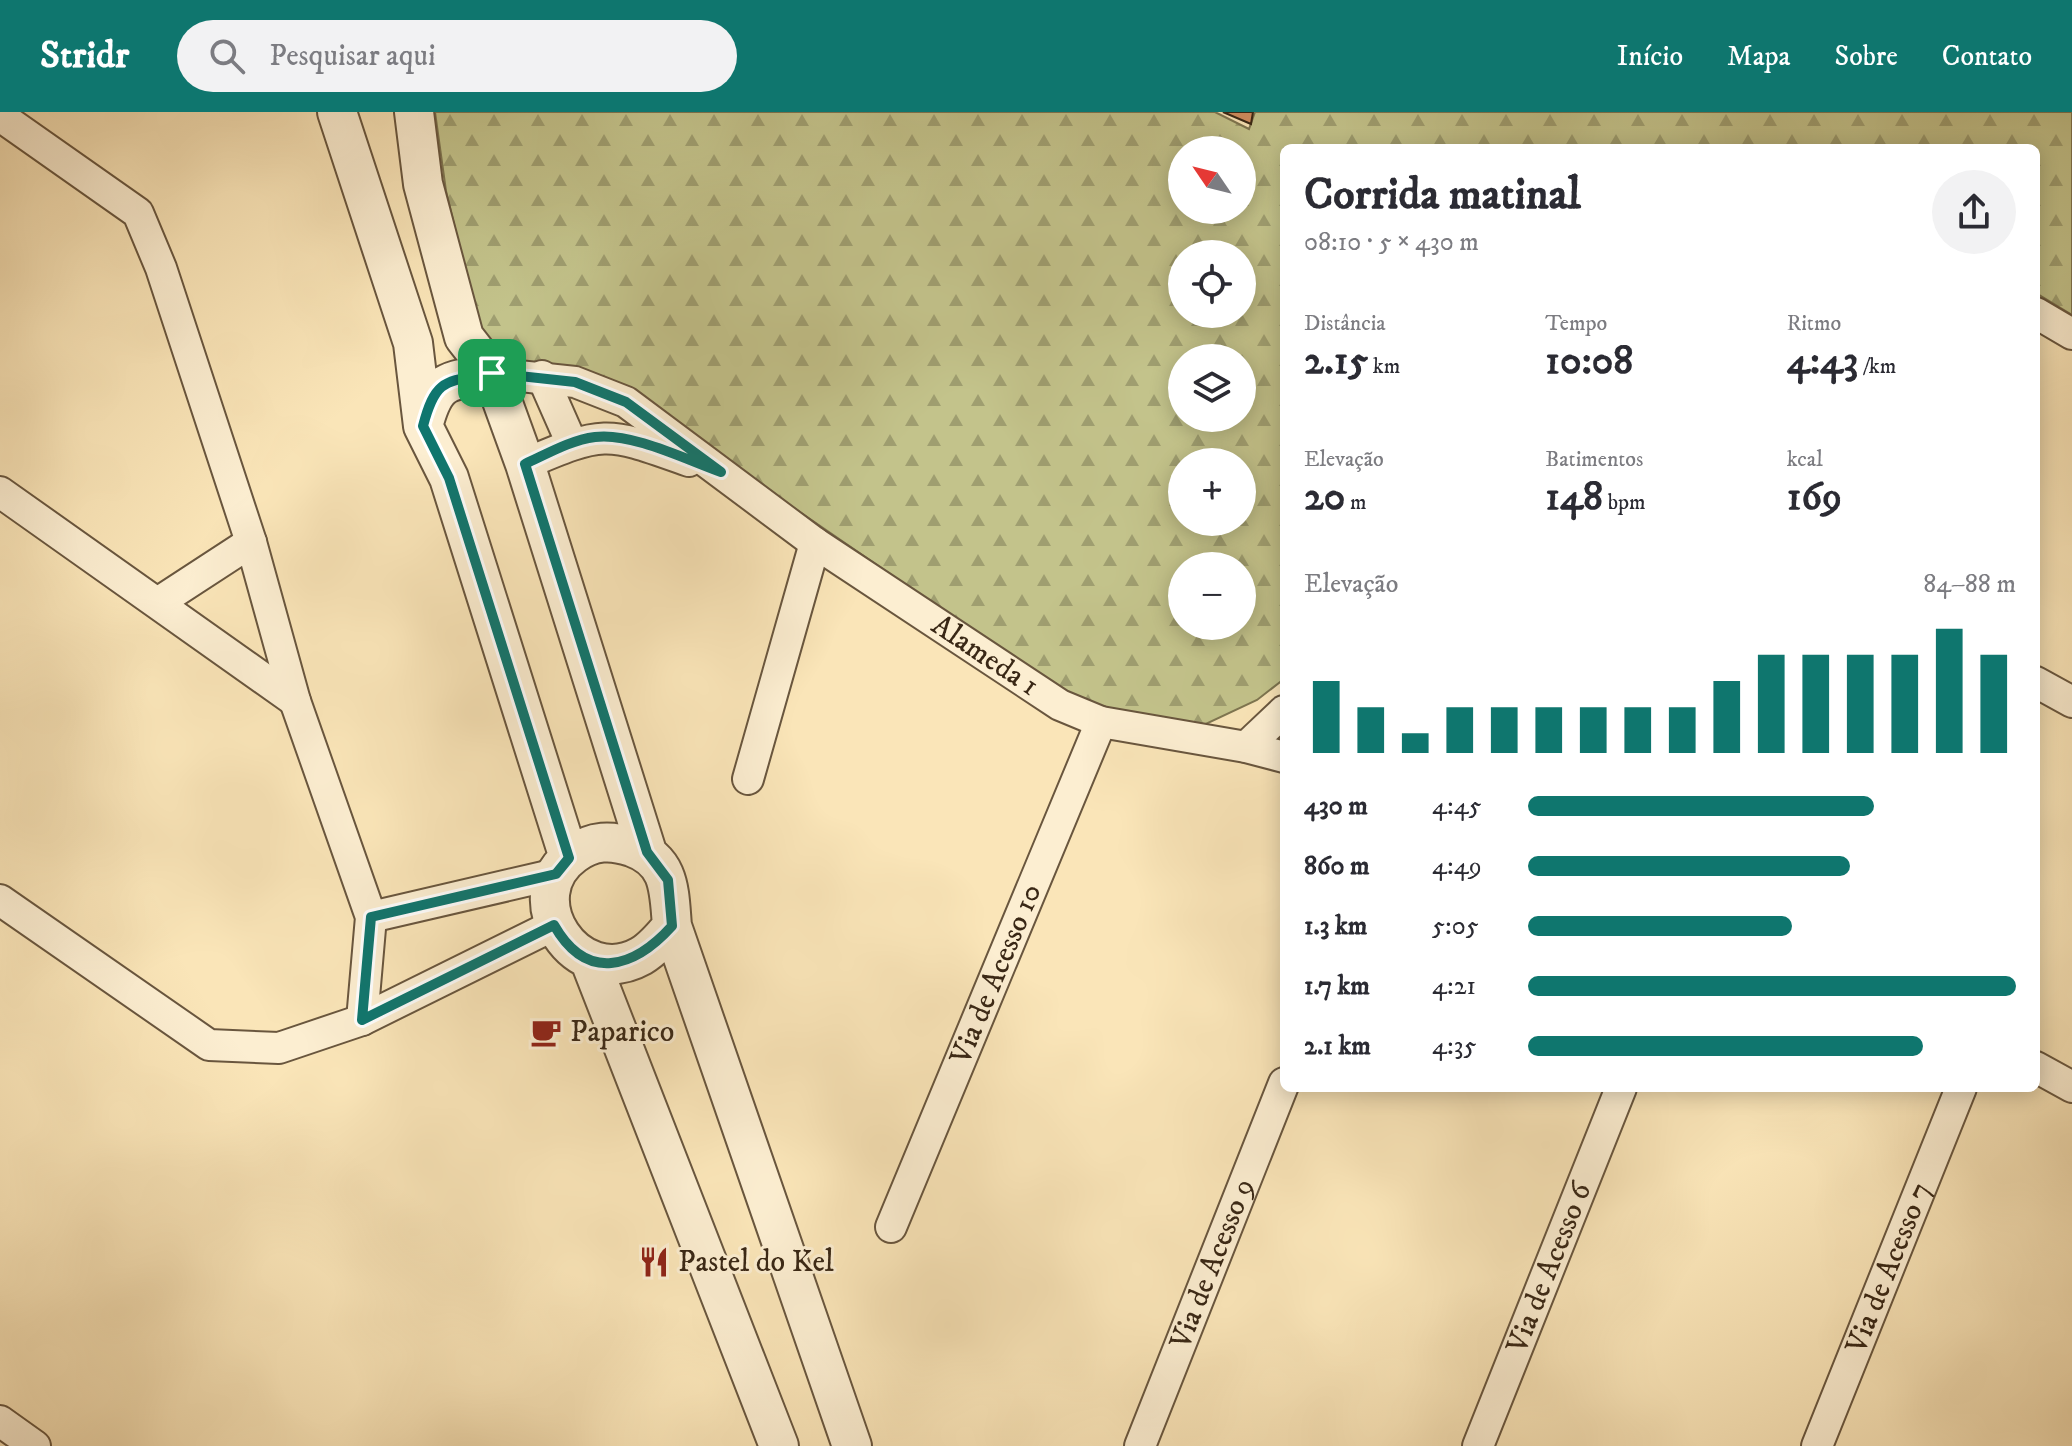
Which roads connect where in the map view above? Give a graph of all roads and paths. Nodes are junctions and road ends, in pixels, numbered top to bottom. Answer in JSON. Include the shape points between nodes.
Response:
{"nodes":[{"id":1,"x":337,"y":112,"type":"edge"},
{"id":2,"x":414,"y":112,"type":"edge"},
{"id":3,"x":0,"y":116,"type":"edge"},
{"id":4,"x":2040,"y":315,"type":"edge"},
{"id":5,"x":2072,"y":334,"type":"edge"},
{"id":6,"x":492,"y":373,"type":"junction"},
{"id":7,"x":542,"y":376,"type":"junction"},
{"id":8,"x":423,"y":426,"type":"junction"},
{"id":9,"x":572,"y":444,"type":"junction"},
{"id":10,"x":525,"y":464,"type":"junction"},
{"id":11,"x":721,"y":472,"type":"junction"},
{"id":12,"x":0,"y":492,"type":"edge"},
{"id":13,"x":251,"y":542,"type":"junction"},
{"id":14,"x":815,"y":543,"type":"junction"},
{"id":15,"x":159,"y":602,"type":"junction"},
{"id":16,"x":2040,"y":684,"type":"edge"},
{"id":17,"x":295,"y":701,"type":"junction"},
{"id":18,"x":2072,"y":702,"type":"edge"},
{"id":19,"x":1280,"y":715,"type":"edge"},
{"id":20,"x":1101,"y":722,"type":"junction"},
{"id":21,"x":1246,"y":747,"type":"junction"},
{"id":22,"x":1280,"y":756,"type":"edge"},
{"id":23,"x":748,"y":779,"type":"dead end"},
{"id":24,"x":647,"y":852,"type":"junction"},
{"id":25,"x":562,"y":866,"type":"junction"},
{"id":26,"x":0,"y":900,"type":"edge"},
{"id":27,"x":371,"y":917,"type":"junction"},
{"id":28,"x":554,"y":925,"type":"junction"},
{"id":29,"x":672,"y":926,"type":"junction"},
{"id":30,"x":590,"y":961,"type":"junction"},
{"id":31,"x":362,"y":1020,"type":"junction"},
{"id":32,"x":2040,"y":1069,"type":"edge"},
{"id":33,"x":2072,"y":1087,"type":"edge"},
{"id":34,"x":1280,"y":1092,"type":"edge"},
{"id":35,"x":1619,"y":1092,"type":"edge"},
{"id":36,"x":1959,"y":1092,"type":"edge"},
{"id":37,"x":891,"y":1227,"type":"dead end"},
{"id":38,"x":0,"y":1421,"type":"edge"},
{"id":39,"x":35,"y":1446,"type":"edge"},
{"id":40,"x":779,"y":1446,"type":"edge"},
{"id":41,"x":852,"y":1446,"type":"edge"},
{"id":42,"x":1140,"y":1446,"type":"edge"},
{"id":43,"x":1478,"y":1446,"type":"edge"},
{"id":44,"x":1817,"y":1446,"type":"edge"}],
"edges":[{"from":1,"to":8,"type":"street","via":[[413,343]]},
{"from":2,"to":6,"type":"street","via":[[423,184],[464,337]]},
{"from":3,"to":13,"type":"street","via":[[138,213]]},
{"from":4,"to":5,"type":"street"},
{"from":6,"to":7,"type":"street","name":"Alameda 1"},
{"from":6,"to":8,"type":"street","via":[[452,380],[431,395]]},
{"from":6,"to":10,"type":"street"},
{"from":7,"to":9,"type":"street"},
{"from":7,"to":11,"type":"street","name":"Alameda 1","via":[[575,382],[626,402]]},
{"from":8,"to":25,"type":"street","via":[[449,478]]},
{"from":9,"to":10,"type":"street","name":"Alameda 1"},
{"from":9,"to":11,"type":"street","name":"Alameda 1","via":[[617,436]]},
{"from":10,"to":24,"type":"street"},
{"from":11,"to":14,"type":"street","name":"Alameda 1"},
{"from":12,"to":15,"type":"street"},
{"from":13,"to":15,"type":"street"},
{"from":13,"to":17,"type":"street"},
{"from":14,"to":20,"type":"street","name":"Alameda 1","via":[[1060,705]]},
{"from":14,"to":23,"type":"street"},
{"from":15,"to":17,"type":"street"},
{"from":16,"to":18,"type":"street"},
{"from":17,"to":27,"type":"street"},
{"from":19,"to":21,"type":"street"},
{"from":20,"to":21,"type":"street","name":"Alameda 1"},
{"from":20,"to":37,"type":"street","name":"Via de Acesso 10"},
{"from":21,"to":22,"type":"street","name":"Alameda 1"},
{"from":24,"to":25,"type":"street","via":[[614,841],[597,843]]},
{"from":24,"to":29,"type":"street","via":[[668,880]]},
{"from":25,"to":27,"type":"street"},
{"from":25,"to":28,"type":"street","via":[[550,899]]},
{"from":26,"to":31,"type":"street","via":[[209,1045],[279,1048]]},
{"from":27,"to":31,"type":"street"},
{"from":28,"to":30,"type":"street","via":[[562,940]]},
{"from":28,"to":31,"type":"street"},
{"from":29,"to":30,"type":"street","via":[[641,956],[625,962]]},
{"from":29,"to":41,"type":"street"},
{"from":30,"to":40,"type":"street"},
{"from":32,"to":33,"type":"street"},
{"from":34,"to":42,"type":"street","name":"Via de Acesso 9"},
{"from":35,"to":43,"type":"street","name":"Via de Acesso 6"},
{"from":36,"to":44,"type":"street","name":"Via de Acesso 7"},
{"from":38,"to":39,"type":"street"}]}
